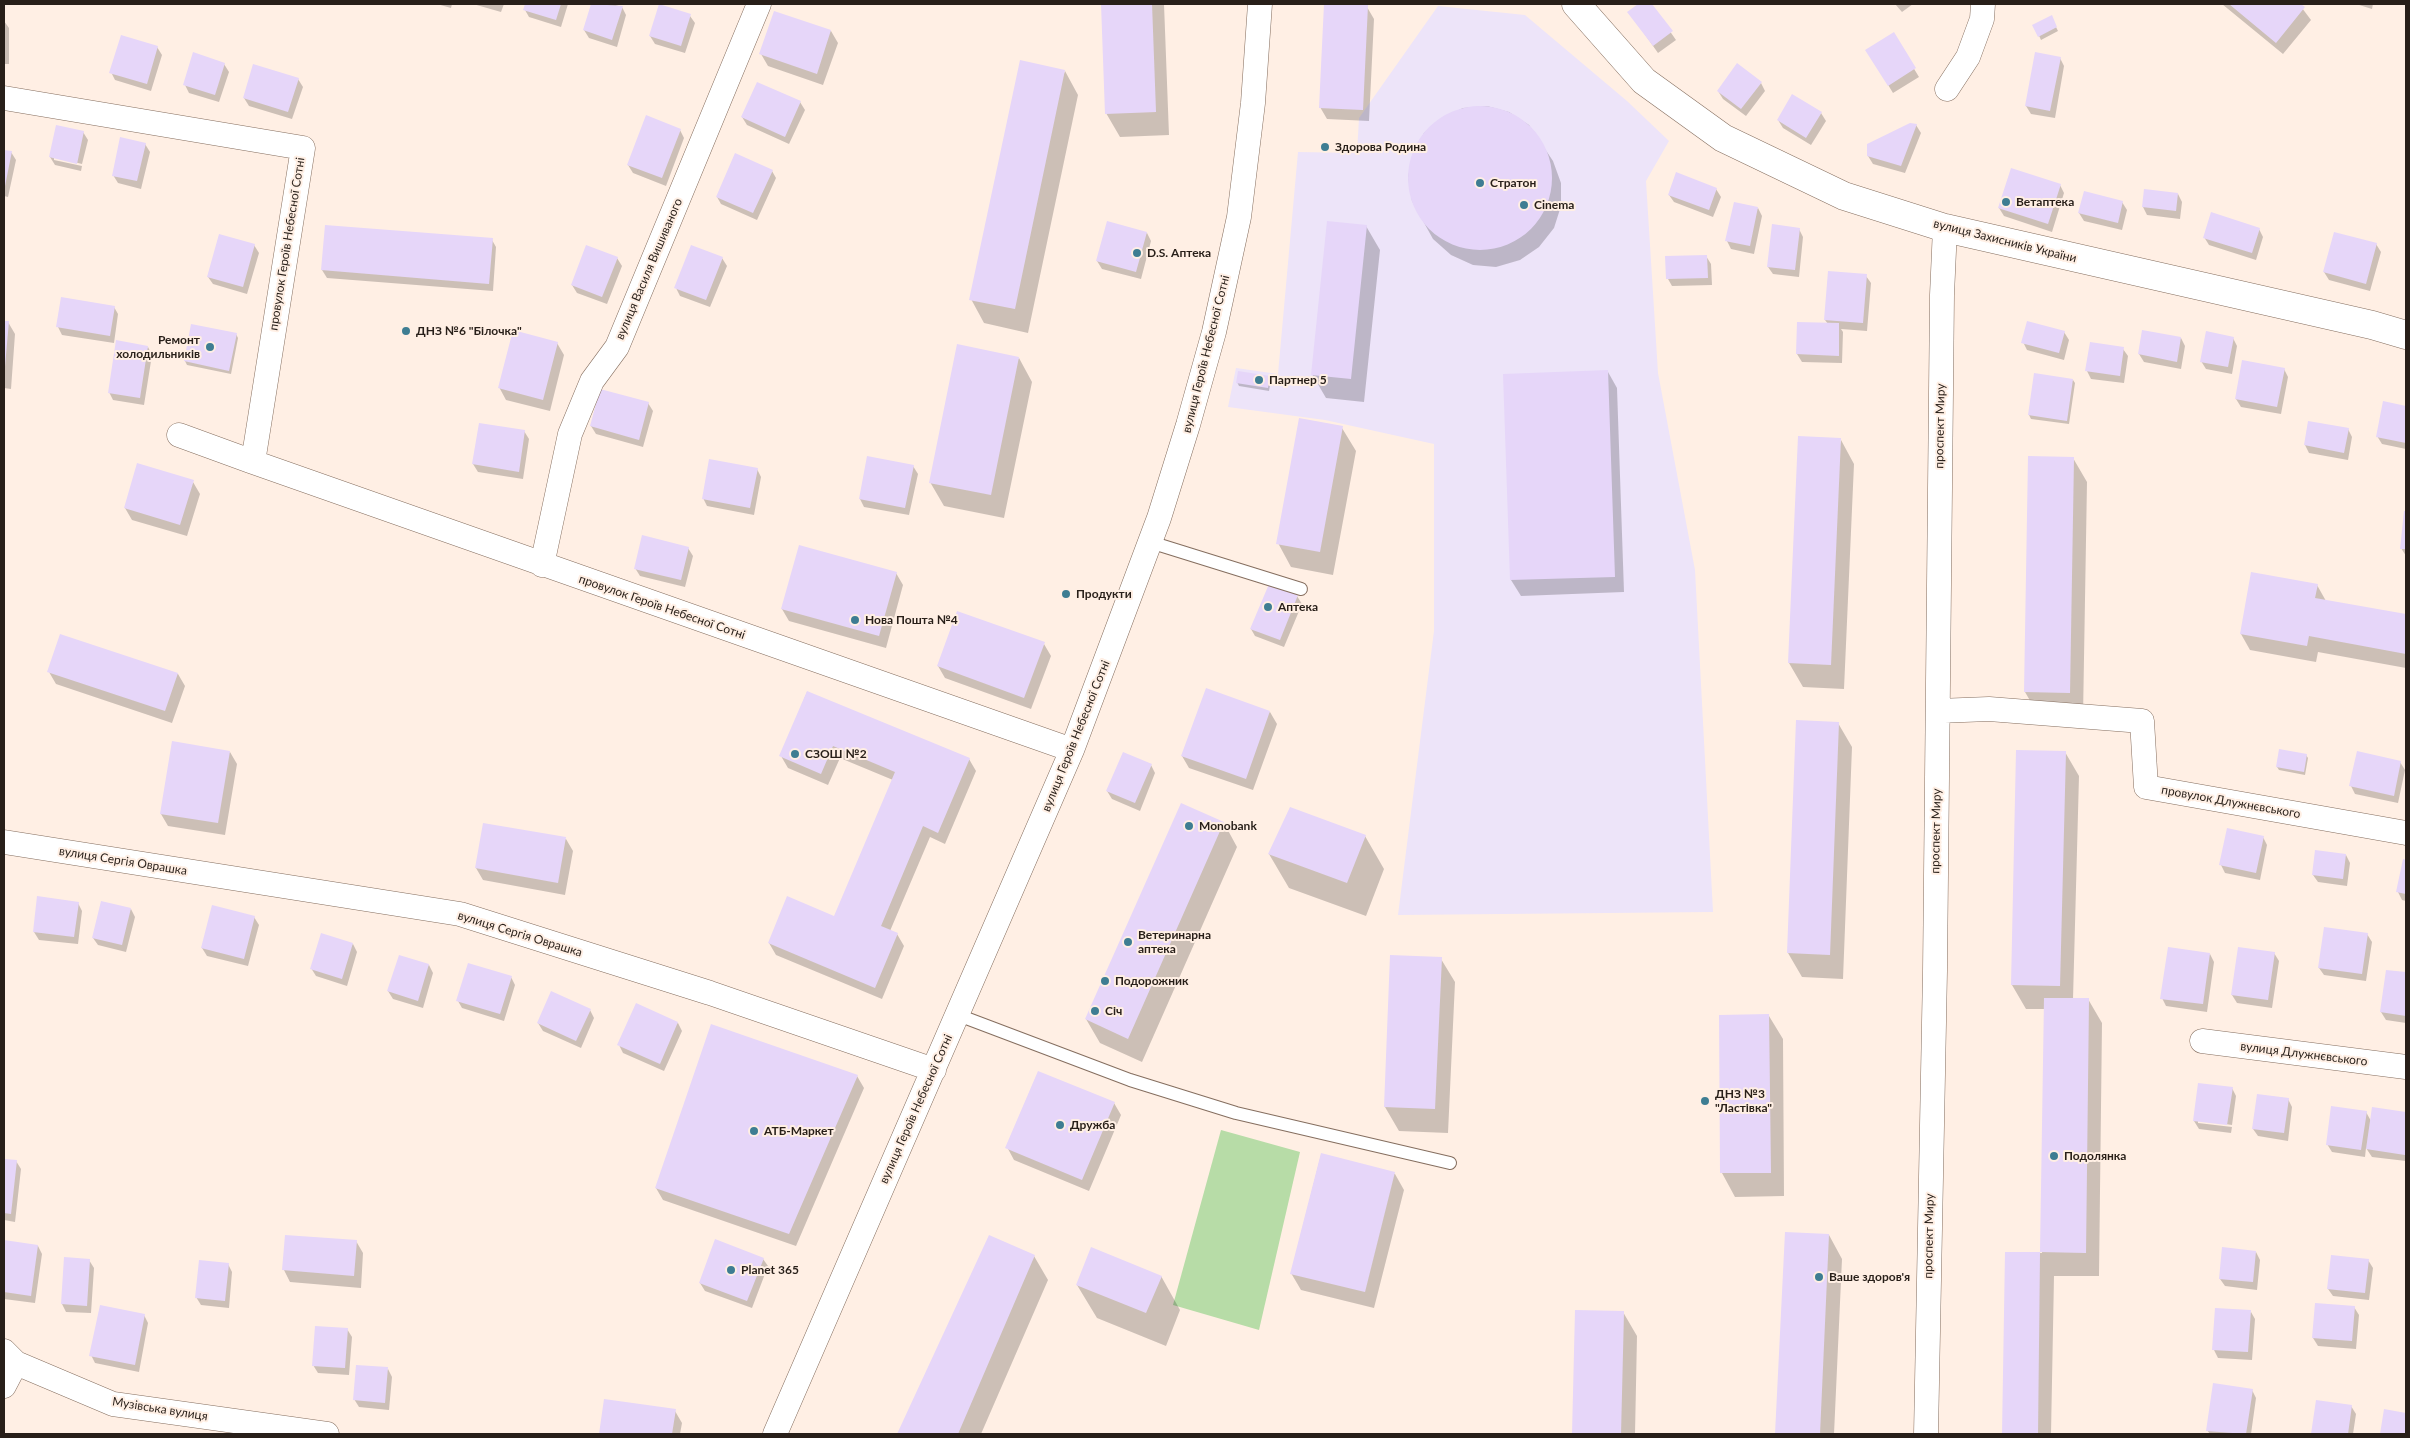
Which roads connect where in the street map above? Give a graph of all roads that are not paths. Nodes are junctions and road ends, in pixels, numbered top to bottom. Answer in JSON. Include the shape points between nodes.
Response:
{"nodes":[{"id":1,"x":759,"y":4,"type":"edge"},
{"id":2,"x":1260,"y":4,"type":"edge"},
{"id":3,"x":1576,"y":4,"type":"edge"},
{"id":4,"x":1983,"y":4,"type":"edge"},
{"id":5,"x":1948,"y":89,"type":"dead end"},
{"id":6,"x":4,"y":98,"type":"edge"},
{"id":7,"x":1945,"y":228,"type":"junction"},
{"id":8,"x":2406,"y":335,"type":"edge"},
{"id":9,"x":179,"y":435,"type":"dead end"},
{"id":10,"x":253,"y":462,"type":"junction"},
{"id":11,"x":1150,"y":542,"type":"junction"},
{"id":12,"x":542,"y":565,"type":"junction"},
{"id":13,"x":1301,"y":589,"type":"dead end"},
{"id":14,"x":1938,"y":711,"type":"junction"},
{"id":15,"x":1072,"y":750,"type":"junction"},
{"id":16,"x":2406,"y":833,"type":"edge"},
{"id":17,"x":4,"y":842,"type":"edge"},
{"id":18,"x":958,"y":1014,"type":"junction"},
{"id":19,"x":2202,"y":1040,"type":"dead end"},
{"id":20,"x":2406,"y":1068,"type":"edge"},
{"id":21,"x":934,"y":1070,"type":"junction"},
{"id":22,"x":1450,"y":1163,"type":"dead end"},
{"id":23,"x":10,"y":1357,"type":"edge"},
{"id":24,"x":4,"y":1386,"type":"edge"},
{"id":25,"x":327,"y":1434,"type":"edge"},
{"id":26,"x":775,"y":1434,"type":"edge"},
{"id":27,"x":1926,"y":1434,"type":"edge"}],
"edges":[{"from":1,"to":12,"type":"street","name":"вулиця Василя Вишиваного","via":[[617,347],[592,381],[570,434]]},
{"from":2,"to":11,"type":"street","name":"вулиця Героїв Небесної Сотні","via":[[1253,103],[1239,217],[1214,332],[1191,416]]},
{"from":3,"to":7,"type":"main road","name":"вулиця Захисників України","via":[[1644,81],[1723,138],[1844,196]]},
{"from":4,"to":5,"type":"street","via":[[1982,18],[1968,57]]},
{"from":6,"to":10,"type":"street","name":"провулок Героїв Небесної Сотні","via":[[303,148]]},
{"from":7,"to":8,"type":"main road","name":"вулиця Захисників України"},
{"from":7,"to":14,"type":"street","name":"проспект Миру"},
{"from":9,"to":10,"type":"street","name":"провулок Героїв Небесної Сотні"},
{"from":10,"to":12,"type":"street","name":"провулок Героїв Небесної Сотні"},
{"from":11,"to":13,"type":"lane"},
{"from":11,"to":15,"type":"street","name":"вулиця Героїв Небесної Сотні"},
{"from":12,"to":15,"type":"street","name":"провулок Героїв Небесної Сотні"},
{"from":14,"to":16,"type":"street","name":"провулок Длужнєвського","via":[[1989,709],[2142,721],[2146,787]]},
{"from":14,"to":27,"type":"street","name":"проспект Миру"},
{"from":15,"to":18,"type":"street","name":"вулиця Героїв Небесної Сотні"},
{"from":17,"to":21,"type":"street","name":"вулиця Сергія Оврашка","via":[[460,914],[710,993]]},
{"from":18,"to":21,"type":"street","name":"вулиця Героїв Небесної Сотні"},
{"from":18,"to":22,"type":"lane","via":[[1130,1080],[1236,1113]]},
{"from":19,"to":20,"type":"street","name":"вулиця Длужнєвського"},
{"from":21,"to":26,"type":"street","name":"вулиця Героїв Небесної Сотні"},
{"from":23,"to":24,"type":"street"},
{"from":23,"to":25,"type":"street","name":"Музівська вулиця","via":[[114,1404]]}]}
